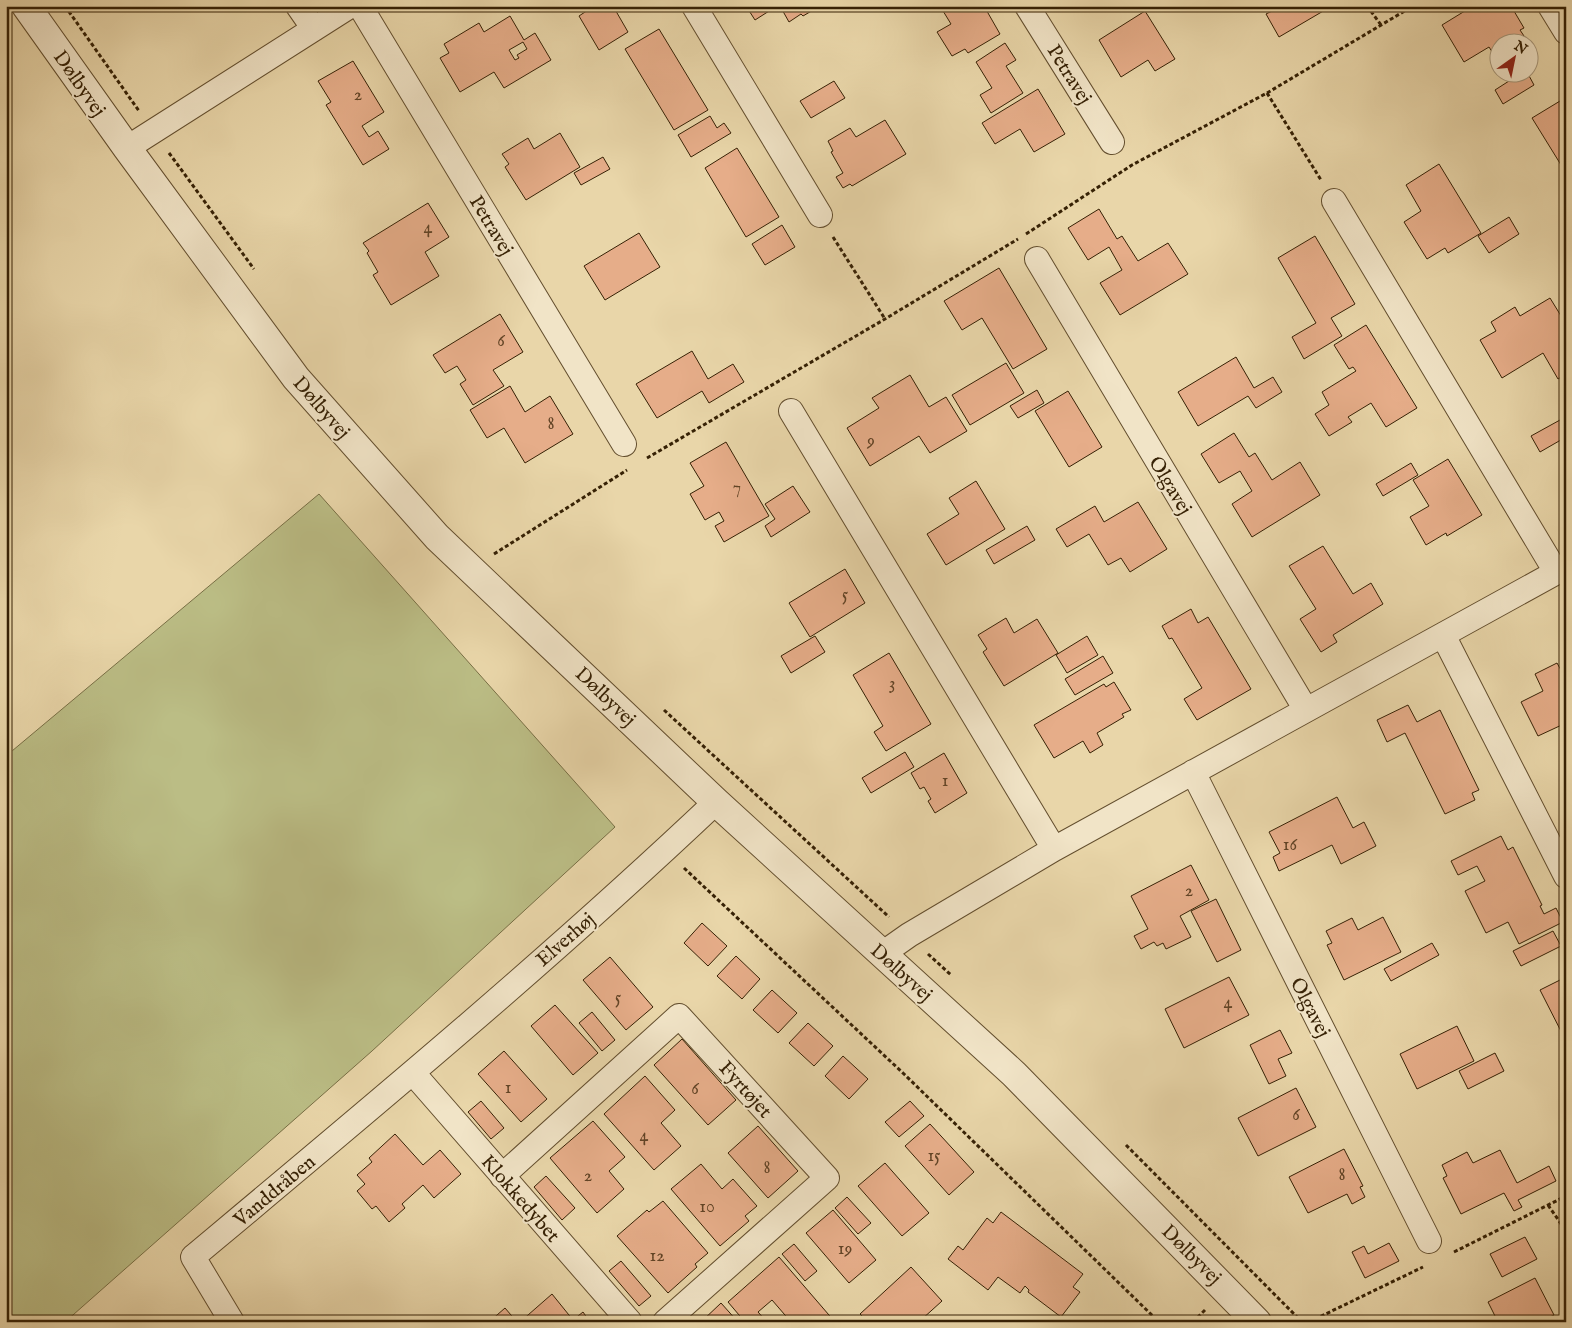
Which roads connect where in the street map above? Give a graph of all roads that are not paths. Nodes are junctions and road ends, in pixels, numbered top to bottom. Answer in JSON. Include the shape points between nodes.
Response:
{"nodes":[{"id":1,"x":26,"y":6,"type":"edge"},
{"id":2,"x":298,"y":6,"type":"edge"},
{"id":3,"x":350,"y":6,"type":"edge"},
{"id":4,"x":360,"y":6,"type":"edge"},
{"id":5,"x":694,"y":6,"type":"edge"},
{"id":6,"x":1027,"y":6,"type":"edge"},
{"id":7,"x":1550,"y":6,"type":"edge"},
{"id":8,"x":314,"y":29,"type":"junction"},
{"id":9,"x":1566,"y":32,"type":"edge"},
{"id":10,"x":1112,"y":142,"type":"dead end"},
{"id":11,"x":127,"y":148,"type":"junction"},
{"id":12,"x":1334,"y":201,"type":"road end"},
{"id":13,"x":820,"y":215,"type":"road end"},
{"id":14,"x":1037,"y":259,"type":"dead end"},
{"id":15,"x":791,"y":411,"type":"dead end"},
{"id":16,"x":624,"y":444,"type":"dead end"},
{"id":17,"x":1561,"y":569,"type":"edge"},
{"id":18,"x":1443,"y":635,"type":"junction"},
{"id":19,"x":1306,"y":710,"type":"junction"},
{"id":20,"x":1193,"y":772,"type":"junction"},
{"id":21,"x":716,"y":802,"type":"junction"},
{"id":22,"x":1054,"y":849,"type":"junction"},
{"id":23,"x":1566,"y":876,"type":"edge"},
{"id":24,"x":882,"y":954,"type":"junction"},
{"id":25,"x":413,"y":1073,"type":"junction"},
{"id":26,"x":502,"y":1176,"type":"junction"},
{"id":27,"x":1429,"y":1241,"type":"dead end"},
{"id":28,"x":232,"y":1322,"type":"edge"},
{"id":29,"x":630,"y":1322,"type":"edge"},
{"id":30,"x":665,"y":1322,"type":"edge"},
{"id":31,"x":1257,"y":1322,"type":"edge"}],
"edges":[{"from":1,"to":11,"type":"street","name":"Dølbyvej"},
{"from":2,"to":8,"type":"street"},
{"from":3,"to":8,"type":"street"},
{"from":4,"to":16,"type":"street","name":"Petravej"},
{"from":5,"to":13,"type":"street"},
{"from":6,"to":10,"type":"street","name":"Petravej"},
{"from":7,"to":9,"type":"street"},
{"from":8,"to":11,"type":"street"},
{"from":11,"to":21,"type":"street","name":"Dølbyvej","via":[[296,378],[437,537]]},
{"from":12,"to":17,"type":"street"},
{"from":14,"to":19,"type":"street","name":"Olgavej"},
{"from":15,"to":22,"type":"street"},
{"from":17,"to":18,"type":"street"},
{"from":18,"to":19,"type":"street"},
{"from":18,"to":23,"type":"street"},
{"from":19,"to":20,"type":"street"},
{"from":20,"to":22,"type":"street"},
{"from":20,"to":27,"type":"street","name":"Olgavej"},
{"from":21,"to":24,"type":"street","name":"Dølbyvej"},
{"from":21,"to":25,"type":"street","name":"Elverhøj","via":[[665,851]]},
{"from":22,"to":24,"type":"street"},
{"from":24,"to":31,"type":"street","name":"Dølbyvej","via":[[1014,1074]]},
{"from":25,"to":26,"type":"street","name":"Klokkedybet"},
{"from":25,"to":28,"type":"street","name":"Vanddråben","via":[[192,1257]]},
{"from":26,"to":29,"type":"street","name":"Klokkedybet"},
{"from":26,"to":30,"type":"street","name":"Fyrtøjet","via":[[679,1016],[827,1178]]}]}
